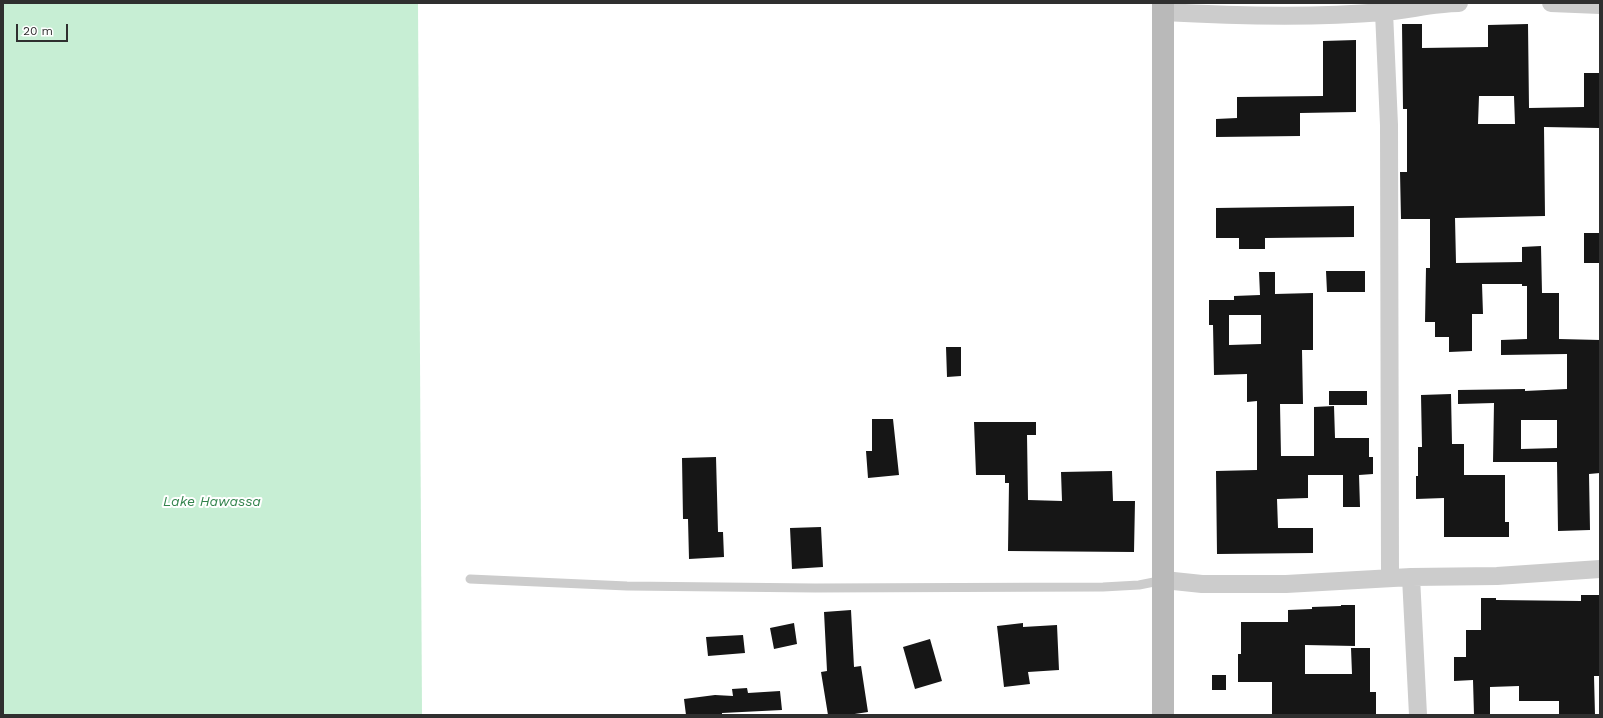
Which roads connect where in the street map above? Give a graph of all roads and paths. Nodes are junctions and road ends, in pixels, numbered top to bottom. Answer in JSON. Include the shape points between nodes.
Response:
{"nodes":[{"id":1,"x":1459,"y":3,"type":"edge"},
{"id":2,"x":1551,"y":3,"type":"edge"},
{"id":3,"x":1600,"y":5,"type":"edge"},
{"id":4,"x":1163,"y":7,"type":"edge"},
{"id":5,"x":1384,"y":12,"type":"junction"},
{"id":6,"x":1600,"y":570,"type":"edge"},
{"id":7,"x":1411,"y":577,"type":"junction"},
{"id":8,"x":1390,"y":578,"type":"junction"},
{"id":9,"x":470,"y":579,"type":"dead end"},
{"id":10,"x":1164,"y":580,"type":"junction"},
{"id":11,"x":1163,"y":715,"type":"edge"},
{"id":12,"x":1418,"y":715,"type":"edge"}],
"edges":[{"from":1,"to":5,"type":"street"},
{"from":2,"to":3,"type":"street"},
{"from":4,"to":5,"type":"street","via":[[1231,16]]},
{"from":4,"to":10,"type":"main road"},
{"from":5,"to":8,"type":"street","via":[[1389,125]]},
{"from":6,"to":7,"type":"street","via":[[1497,576]]},
{"from":7,"to":8,"type":"street"},
{"from":7,"to":12,"type":"street"},
{"from":8,"to":10,"type":"street","via":[[1286,584],[1202,584]]},
{"from":9,"to":10,"type":"lane","via":[[591,586],[815,588],[1103,587],[1139,585]]},
{"from":10,"to":11,"type":"main road"}]}
